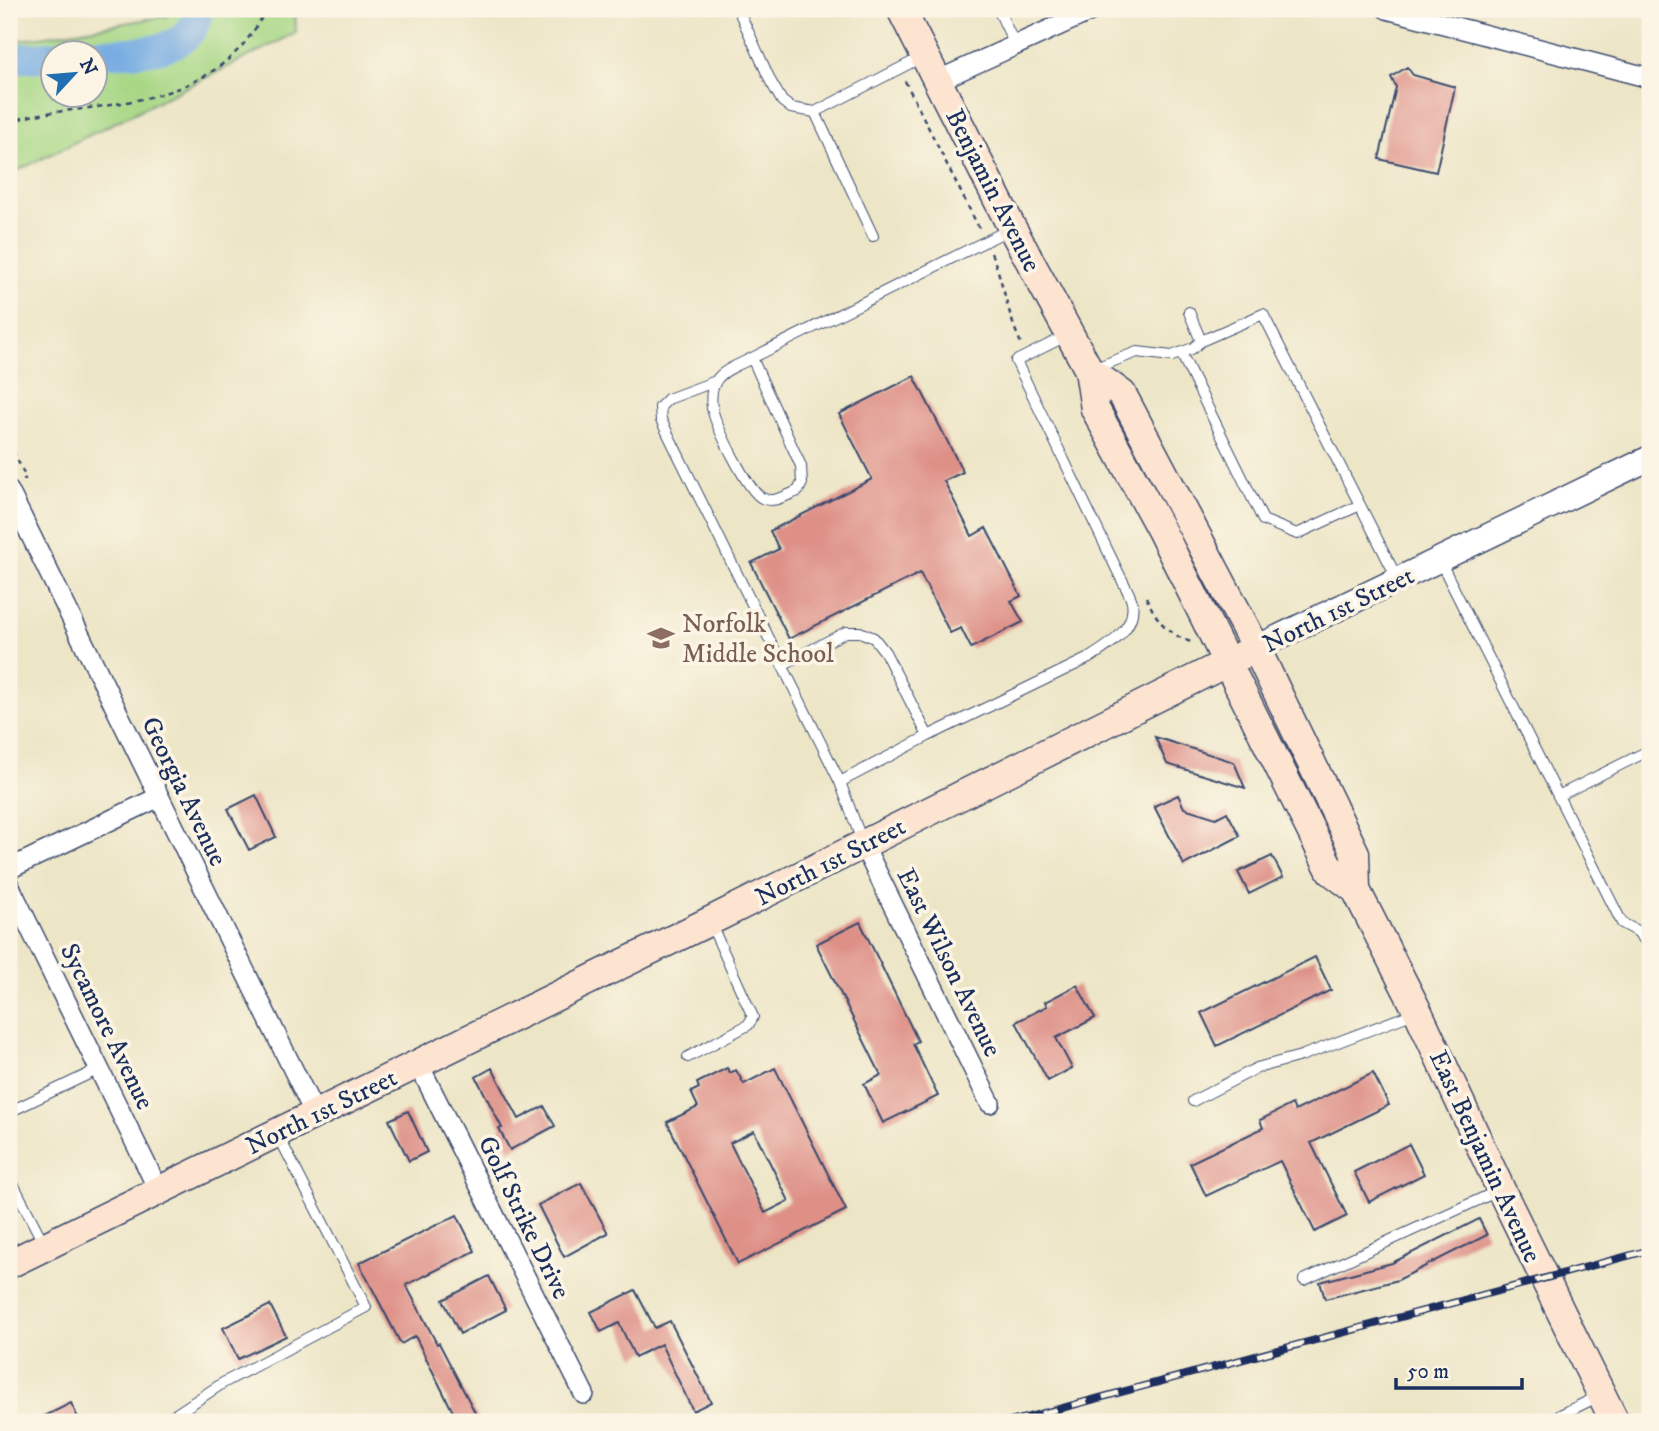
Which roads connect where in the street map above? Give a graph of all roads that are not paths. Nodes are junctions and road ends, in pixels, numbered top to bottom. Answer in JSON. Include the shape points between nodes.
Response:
{"nodes":[{"id":1,"x":738,"y":9,"type":"edge"},
{"id":2,"x":901,"y":9,"type":"edge"},
{"id":3,"x":998,"y":9,"type":"edge"},
{"id":4,"x":1095,"y":9,"type":"edge"},
{"id":5,"x":1388,"y":9,"type":"edge"},
{"id":6,"x":1015,"y":45,"type":"junction"},
{"id":7,"x":925,"y":56,"type":"junction"},
{"id":8,"x":1650,"y":78,"type":"edge"},
{"id":9,"x":937,"y":81,"type":"junction"},
{"id":10,"x":815,"y":112,"type":"junction"},
{"id":11,"x":1012,"y":228,"type":"junction"},
{"id":12,"x":873,"y":236,"type":"dead end"},
{"id":13,"x":1189,"y":313,"type":"dead end"},
{"id":14,"x":1070,"y":334,"type":"junction"},
{"id":15,"x":1201,"y":341,"type":"junction"},
{"id":16,"x":1181,"y":353,"type":"junction"},
{"id":17,"x":752,"y":358,"type":"junction"},
{"id":18,"x":1090,"y":370,"type":"junction"},
{"id":19,"x":716,"y":381,"type":"junction"},
{"id":20,"x":1650,"y":458,"type":"edge"},
{"id":21,"x":13,"y":487,"type":"edge"},
{"id":22,"x":1360,"y":505,"type":"junction"},
{"id":23,"x":1439,"y":560,"type":"junction"},
{"id":24,"x":1398,"y":580,"type":"junction"},
{"id":25,"x":1256,"y":648,"type":"junction"},
{"id":26,"x":1227,"y":662,"type":"junction"},
{"id":27,"x":782,"y":665,"type":"junction"},
{"id":28,"x":928,"y":736,"type":"junction"},
{"id":29,"x":1650,"y":750,"type":"edge"},
{"id":30,"x":840,"y":782,"type":"junction"},
{"id":31,"x":1558,"y":796,"type":"junction"},
{"id":32,"x":159,"y":797,"type":"junction"},
{"id":33,"x":863,"y":844,"type":"junction"},
{"id":34,"x":9,"y":869,"type":"edge"},
{"id":35,"x":9,"y":885,"type":"edge"},
{"id":36,"x":1356,"y":890,"type":"junction"},
{"id":37,"x":710,"y":921,"type":"junction"},
{"id":38,"x":1650,"y":946,"type":"edge"},
{"id":39,"x":1418,"y":1012,"type":"junction"},
{"id":40,"x":688,"y":1057,"type":"dead end"},
{"id":41,"x":418,"y":1063,"type":"junction"},
{"id":42,"x":99,"y":1069,"type":"junction"},
{"id":43,"x":1193,"y":1101,"type":"dead end"},
{"id":44,"x":990,"y":1103,"type":"dead end"},
{"id":45,"x":9,"y":1112,"type":"edge"},
{"id":46,"x":315,"y":1114,"type":"junction"},
{"id":47,"x":277,"y":1132,"type":"junction"},
{"id":48,"x":9,"y":1176,"type":"edge"},
{"id":49,"x":1501,"y":1190,"type":"junction"},
{"id":50,"x":159,"y":1191,"type":"junction"},
{"id":51,"x":45,"y":1246,"type":"junction"},
{"id":52,"x":9,"y":1264,"type":"edge"},
{"id":53,"x":1304,"y":1280,"type":"dead end"},
{"id":54,"x":584,"y":1394,"type":"dead end"},
{"id":55,"x":1601,"y":1395,"type":"junction"},
{"id":56,"x":164,"y":1422,"type":"edge"},
{"id":57,"x":1546,"y":1422,"type":"edge"},
{"id":58,"x":1615,"y":1422,"type":"edge"}],
"edges":[{"from":1,"to":10,"type":"lane","via":[[782,101],[791,108]]},
{"from":2,"to":7,"type":"main road","name":"Benjamin Avenue"},
{"from":3,"to":6,"type":"lane"},
{"from":4,"to":6,"type":"street"},
{"from":5,"to":8,"type":"street"},
{"from":6,"to":9,"type":"street"},
{"from":7,"to":9,"type":"main road","name":"Benjamin Avenue"},
{"from":7,"to":10,"type":"lane"},
{"from":9,"to":11,"type":"main road","name":"Benjamin Avenue"},
{"from":10,"to":12,"type":"lane"},
{"from":11,"to":14,"type":"main road","name":"Benjamin Avenue"},
{"from":11,"to":17,"type":"lane"},
{"from":13,"to":15,"type":"lane"},
{"from":14,"to":18,"type":"main road","name":"Benjamin Avenue"},
{"from":14,"to":28,"type":"lane","via":[[1016,361],[1132,602],[1132,618],[1112,644],[1089,658]]},
{"from":15,"to":16,"type":"lane"},
{"from":15,"to":22,"type":"lane","via":[[1263,314]]},
{"from":16,"to":18,"type":"lane","via":[[1138,352]]},
{"from":16,"to":22,"type":"lane","via":[[1263,520],[1297,534]]},
{"from":17,"to":19,"type":"lane"},
{"from":17,"to":19,"type":"lane","via":[[801,466],[798,491],[774,500],[754,492],[712,409]]},
{"from":18,"to":25,"type":"main road","name":"Benjamin Avenue","via":[[1122,394]]},
{"from":18,"to":26,"type":"main road","name":"Benjamin Avenue","via":[[1095,409]]},
{"from":19,"to":27,"type":"lane","via":[[668,399],[660,407],[661,420]]},
{"from":20,"to":23,"type":"street","name":"North 1st Street"},
{"from":21,"to":32,"type":"street","name":"Georgia Avenue"},
{"from":22,"to":24,"type":"lane"},
{"from":23,"to":24,"type":"street","name":"North 1st Street"},
{"from":23,"to":31,"type":"lane"},
{"from":24,"to":25,"type":"street","name":"North 1st Street"},
{"from":25,"to":26,"type":"main road","name":"North 1st Street"},
{"from":25,"to":36,"type":"main road","name":"East Benjamin Avenue","via":[[1355,853]]},
{"from":26,"to":33,"type":"main road","name":"North 1st Street"},
{"from":26,"to":36,"type":"main road","name":"East Benjamin Avenue","via":[[1331,871]]},
{"from":27,"to":28,"type":"lane","via":[[846,632],[874,638]]},
{"from":27,"to":30,"type":"lane"},
{"from":28,"to":30,"type":"lane"},
{"from":29,"to":31,"type":"lane"},
{"from":30,"to":33,"type":"lane"},
{"from":31,"to":38,"type":"lane","via":[[1622,923]]},
{"from":32,"to":34,"type":"street"},
{"from":32,"to":46,"type":"street","name":"Georgia Avenue"},
{"from":33,"to":37,"type":"main road","name":"North 1st Street"},
{"from":33,"to":44,"type":"street","name":"East Wilson Avenue"},
{"from":35,"to":42,"type":"street","name":"Sycamore Avenue"},
{"from":36,"to":39,"type":"main road","name":"East Benjamin Avenue"},
{"from":37,"to":40,"type":"lane","via":[[753,1017]]},
{"from":37,"to":41,"type":"main road","name":"North 1st Street"},
{"from":39,"to":43,"type":"lane","via":[[1257,1068]]},
{"from":39,"to":49,"type":"main road","name":"East Benjamin Avenue"},
{"from":41,"to":46,"type":"main road","name":"North 1st Street"},
{"from":41,"to":54,"type":"street","name":"Golf Strike Drive"},
{"from":42,"to":45,"type":"lane"},
{"from":42,"to":50,"type":"street","name":"Sycamore Avenue"},
{"from":46,"to":47,"type":"main road","name":"North 1st Street"},
{"from":47,"to":50,"type":"main road","name":"North 1st Street"},
{"from":47,"to":56,"type":"lane","via":[[366,1307],[223,1383]]},
{"from":48,"to":51,"type":"lane"},
{"from":49,"to":53,"type":"lane"},
{"from":49,"to":55,"type":"main road","name":"East Benjamin Avenue"},
{"from":50,"to":51,"type":"main road","name":"North 1st Street"},
{"from":51,"to":52,"type":"main road","name":"North 1st Street"},
{"from":55,"to":57,"type":"lane"},
{"from":55,"to":58,"type":"main road","name":"East Benjamin Avenue"}]}
